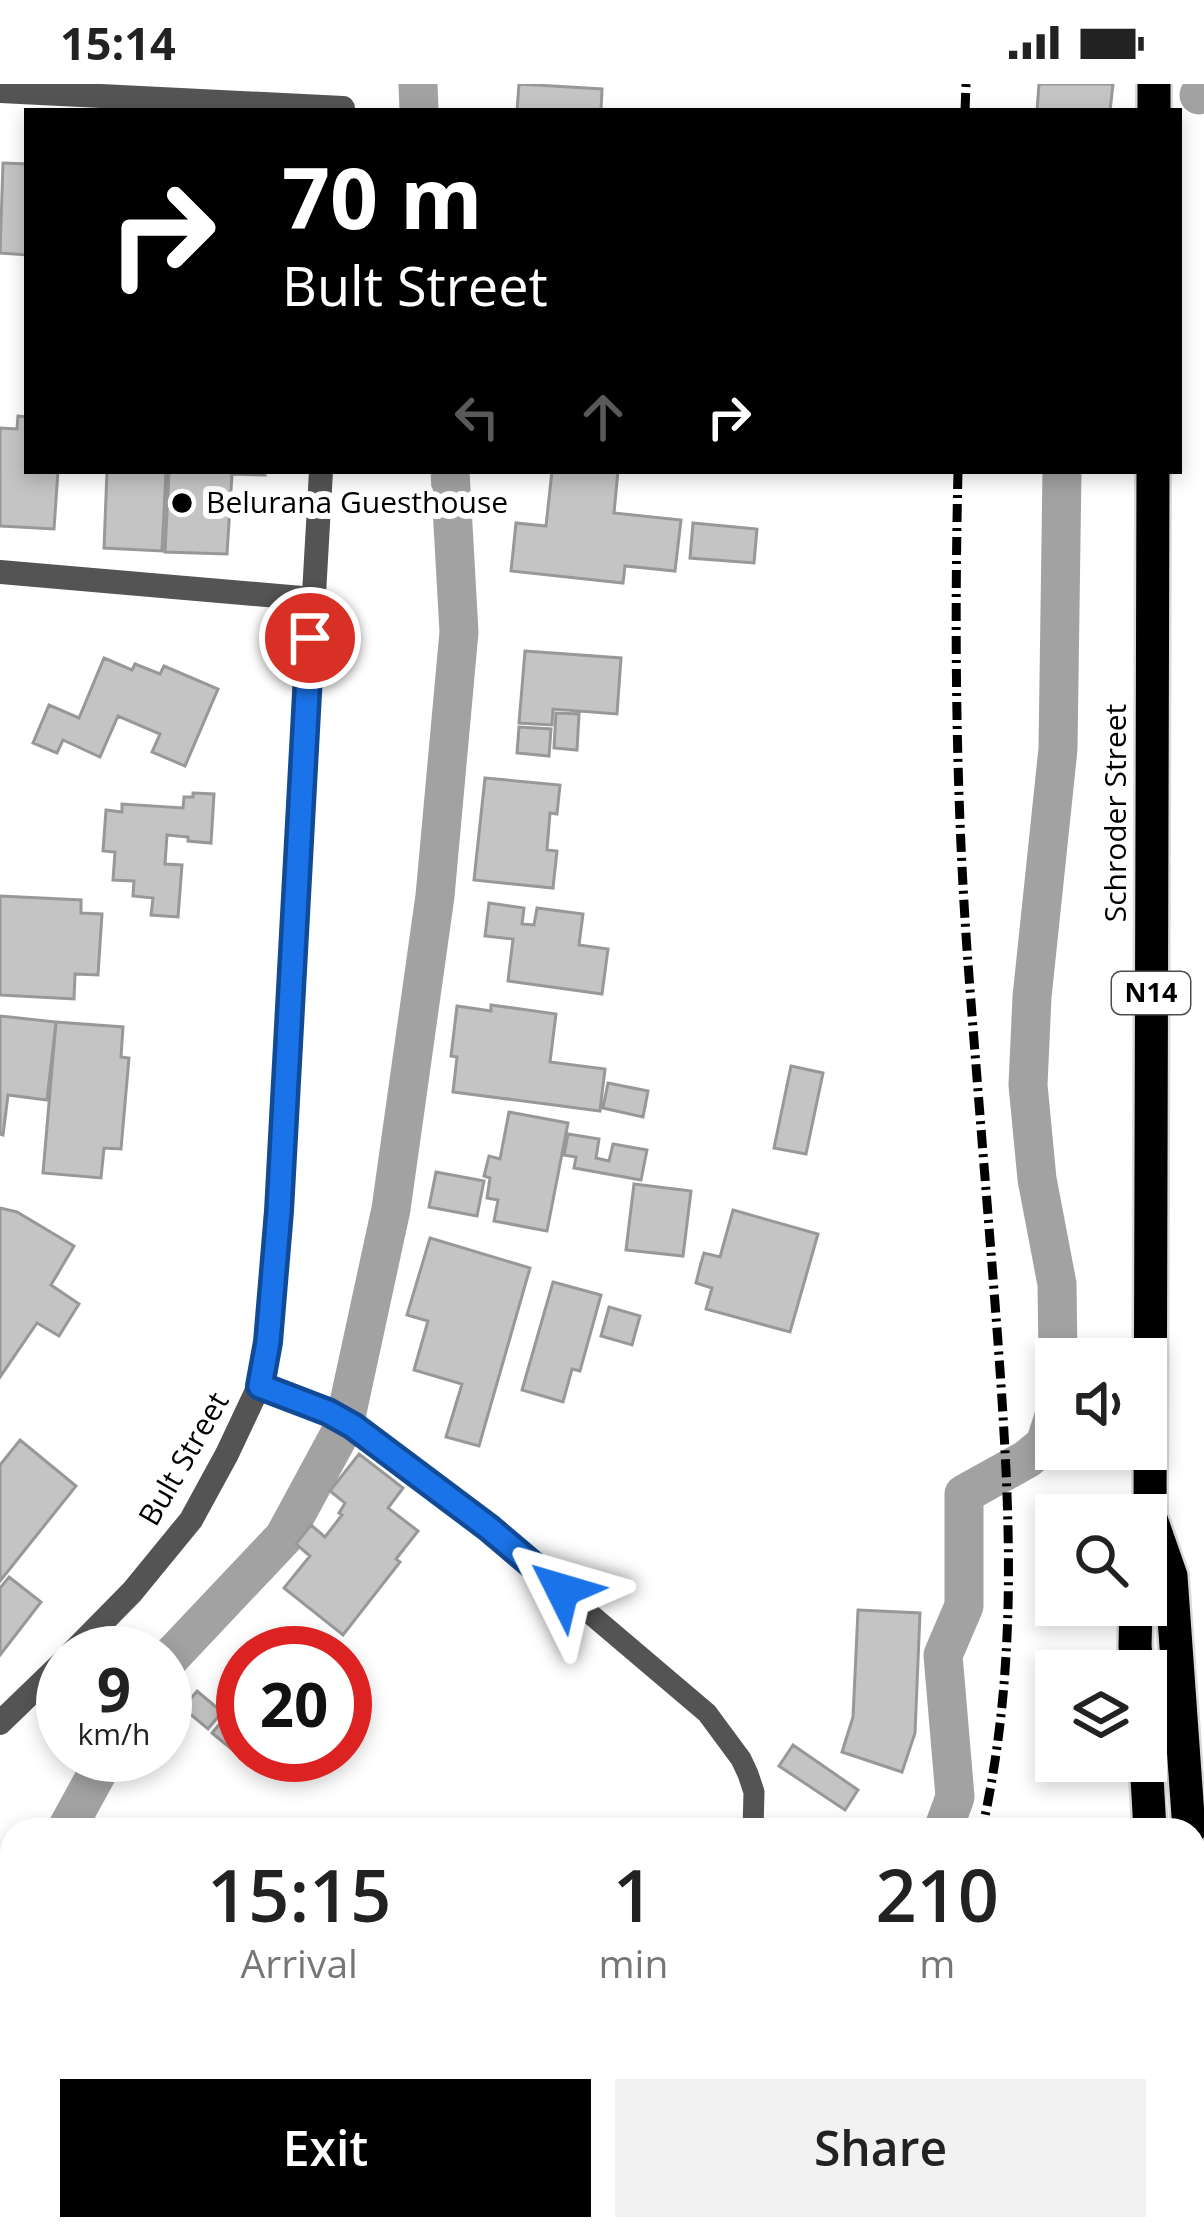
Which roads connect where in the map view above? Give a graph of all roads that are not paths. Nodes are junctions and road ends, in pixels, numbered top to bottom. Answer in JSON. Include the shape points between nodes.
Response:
{"nodes":[{"id":1,"x":0,"y":91,"type":"edge"},
{"id":2,"x":344,"y":101,"type":"edge"},
{"id":3,"x":321,"y":474,"type":"edge"},
{"id":4,"x":1153,"y":474,"type":"edge"},
{"id":5,"x":0,"y":573,"type":"edge"},
{"id":6,"x":313,"y":599,"type":"junction"},
{"id":7,"x":260,"y":1386,"type":"junction"},
{"id":8,"x":1148,"y":1494,"type":"edge"},
{"id":9,"x":1167,"y":1567,"type":"edge"},
{"id":10,"x":99,"y":1626,"type":"edge"},
{"id":11,"x":36,"y":1688,"type":"edge"},
{"id":12,"x":0,"y":1723,"type":"edge"},
{"id":13,"x":1147,"y":1782,"type":"edge"},
{"id":14,"x":753,"y":1818,"type":"edge"},
{"id":15,"x":1149,"y":1818,"type":"edge"},
{"id":16,"x":1189,"y":1818,"type":"edge"}],
"edges":[{"from":1,"to":2,"type":"street"},
{"from":3,"to":6,"type":"street","name":"Bult Street"},
{"from":4,"to":8,"type":"highway","name":"Schroder Street","number":"N14"},
{"from":5,"to":6,"type":"street"},
{"from":6,"to":7,"type":"street","name":"Bult Street","via":[[279,1211]]},
{"from":7,"to":10,"type":"street","name":"Bult Street","via":[[190,1520]]},
{"from":7,"to":14,"type":"lane","via":[[353,1426],[489,1528],[707,1713],[748,1774]]},
{"from":9,"to":16,"type":"highway","name":"Schroder Street","number":"N14"},
{"from":11,"to":12,"type":"street"},
{"from":13,"to":15,"type":"highway"}]}
